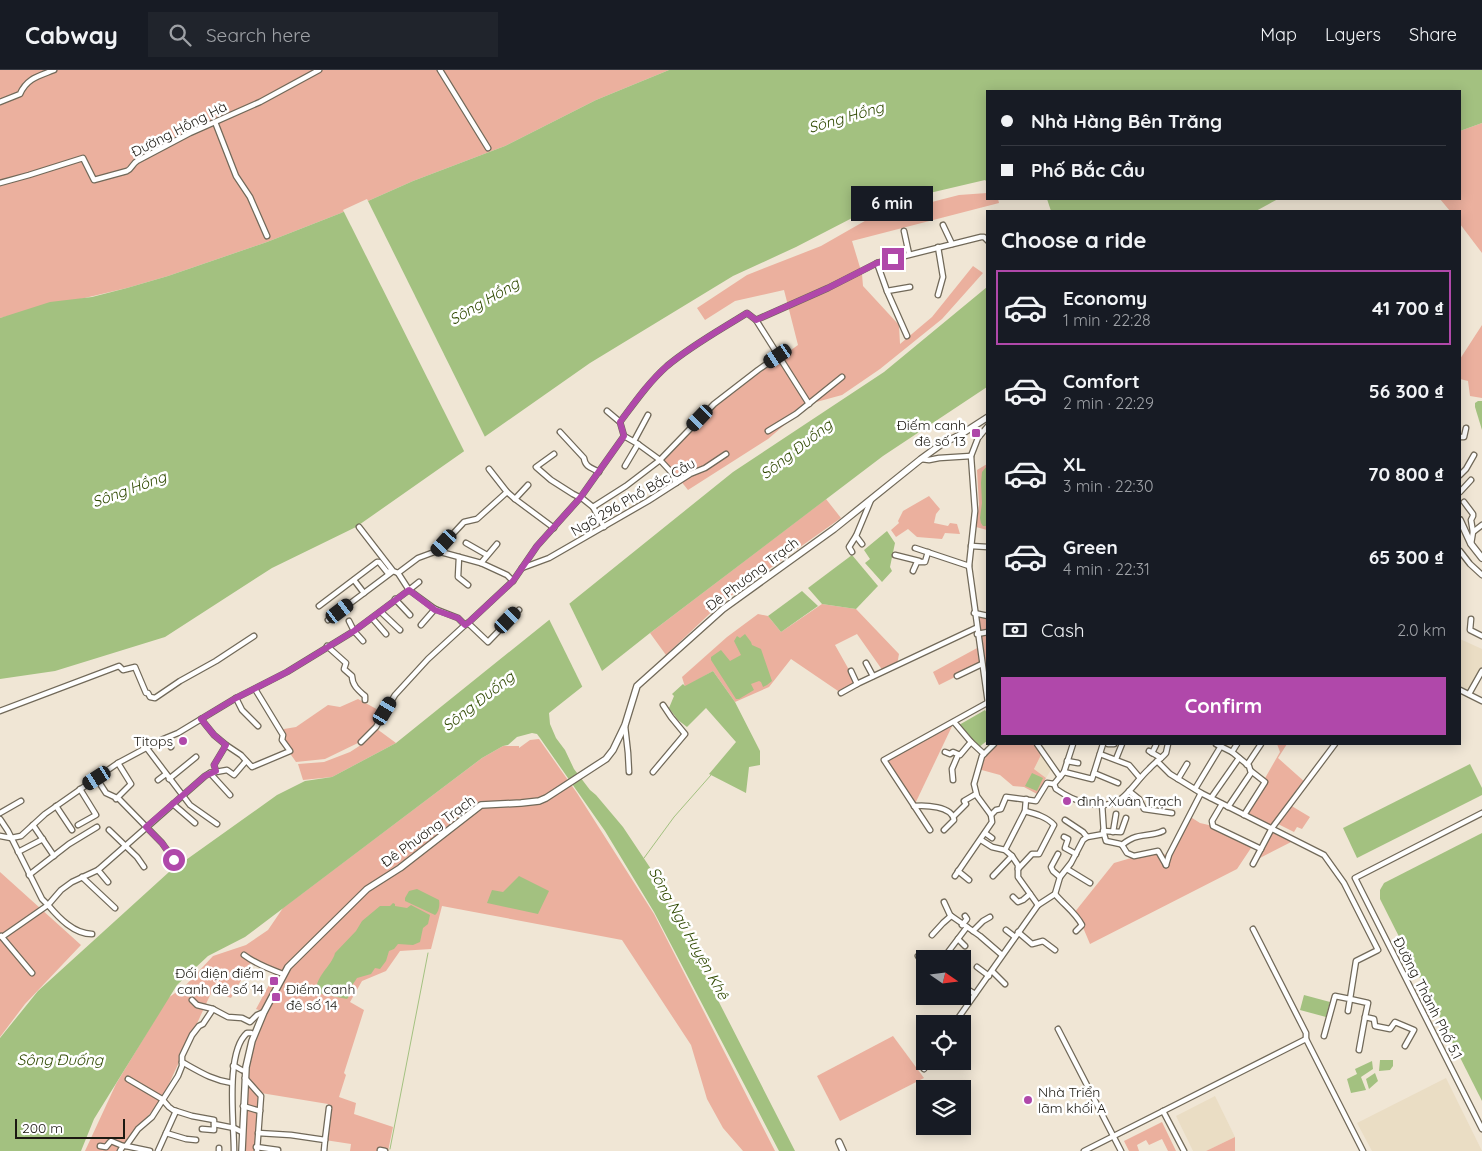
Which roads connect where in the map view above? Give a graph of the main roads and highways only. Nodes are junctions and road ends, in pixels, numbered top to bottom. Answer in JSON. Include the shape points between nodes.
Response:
{"nodes":[{"id":1,"x":986,"y":418,"type":"edge"},
{"id":2,"x":1461,"y":522,"type":"edge"},
{"id":3,"x":1482,"y":558,"type":"edge"},
{"id":4,"x":839,"y":1142,"type":"dead end"},
{"id":5,"x":242,"y":1151,"type":"edge"},
{"id":6,"x":843,"y":1151,"type":"edge"}],
"edges":[{"from":1,"to":5,"type":"main road","name":"Đê Phương Trạch","via":[[920,459],[834,529],[723,608],[637,686],[625,725],[606,759],[539,801],[482,805],[400,868],[367,889],[288,966],[252,1041],[245,1071]]},
{"from":2,"to":3,"type":"main road"},
{"from":4,"to":6,"type":"main road"}]}
